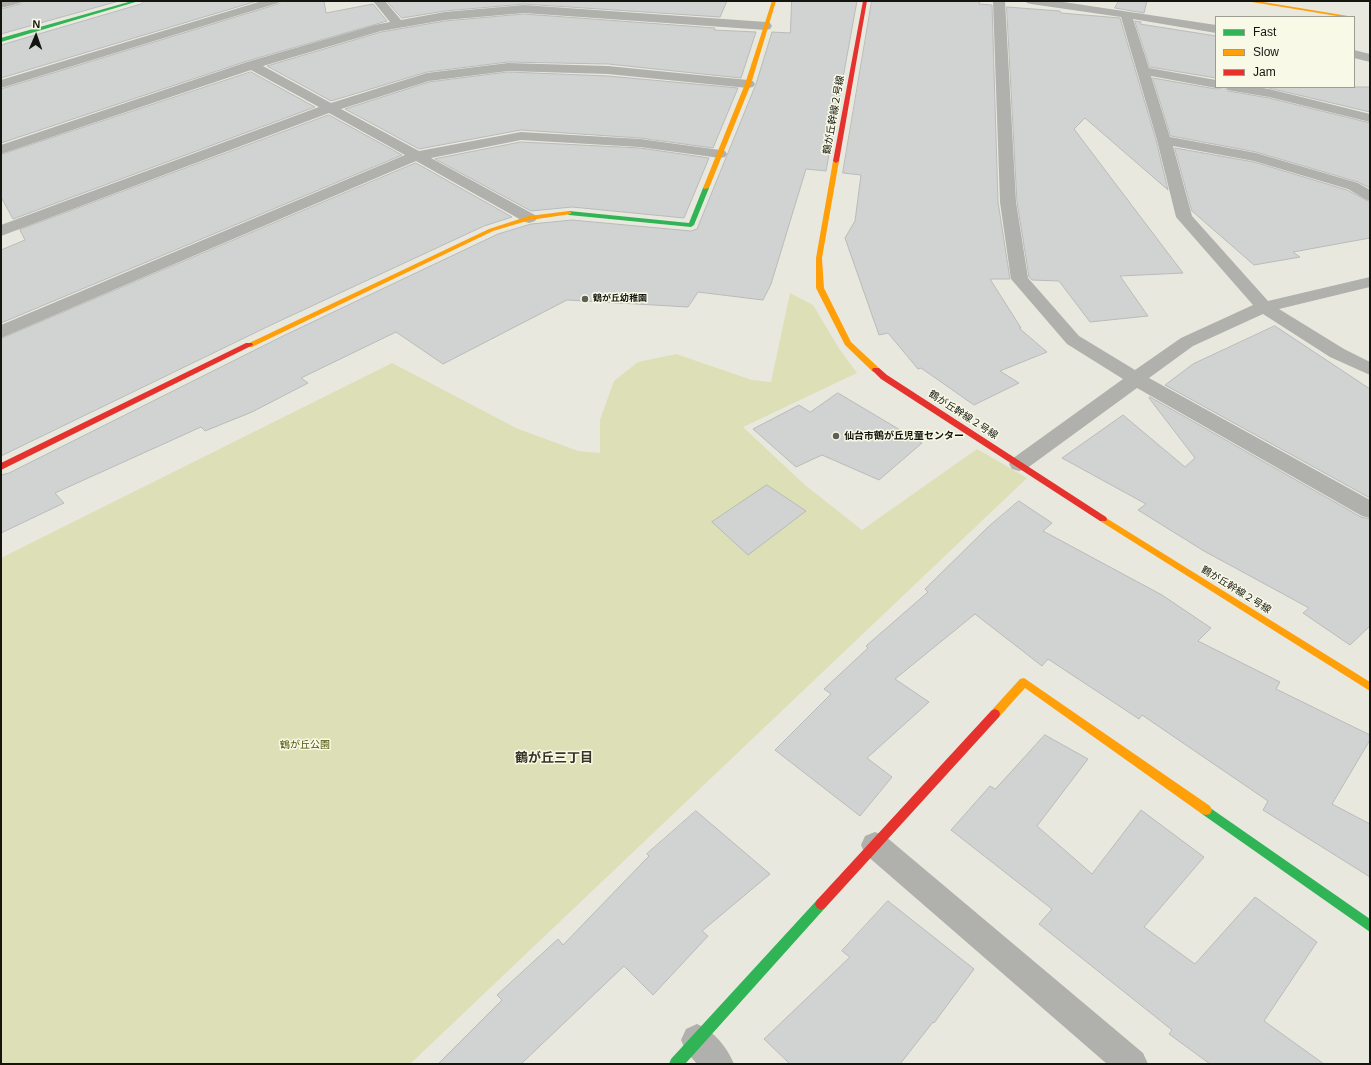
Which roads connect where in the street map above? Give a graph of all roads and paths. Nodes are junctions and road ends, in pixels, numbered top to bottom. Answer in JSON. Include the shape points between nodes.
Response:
{"nodes":[{"id":1,"x":16,"y":1,"type":"edge"},
{"id":2,"x":137,"y":1,"type":"edge"},
{"id":3,"x":274,"y":1,"type":"edge"},
{"id":4,"x":379,"y":1,"type":"edge"},
{"id":5,"x":774,"y":1,"type":"edge"},
{"id":6,"x":865,"y":1,"type":"edge"},
{"id":7,"x":999,"y":1,"type":"edge"},
{"id":8,"x":1031,"y":1,"type":"edge"},
{"id":9,"x":1248,"y":1,"type":"edge"},
{"id":10,"x":1,"y":5,"type":"edge"},
{"id":11,"x":1126,"y":14,"type":"junction"},
{"id":12,"x":1342,"y":16,"type":"edge"},
{"id":13,"x":398,"y":24,"type":"junction"},
{"id":14,"x":766,"y":26,"type":"junction"},
{"id":15,"x":1215,"y":29,"type":"edge"},
{"id":16,"x":1,"y":40,"type":"edge"},
{"id":17,"x":1355,"y":54,"type":"edge"},
{"id":18,"x":1370,"y":58,"type":"edge"},
{"id":19,"x":252,"y":65,"type":"junction"},
{"id":20,"x":1143,"y":71,"type":"junction"},
{"id":21,"x":1,"y":84,"type":"edge"},
{"id":22,"x":748,"y":84,"type":"junction"},
{"id":23,"x":1215,"y":84,"type":"edge"},
{"id":24,"x":1239,"y":88,"type":"edge"},
{"id":25,"x":330,"y":108,"type":"junction"},
{"id":26,"x":1370,"y":118,"type":"edge"},
{"id":27,"x":1164,"y":140,"type":"junction"},
{"id":28,"x":1,"y":150,"type":"edge"},
{"id":29,"x":720,"y":154,"type":"junction"},
{"id":30,"x":416,"y":156,"type":"junction"},
{"id":31,"x":1370,"y":196,"type":"edge"},
{"id":32,"x":529,"y":218,"type":"junction"},
{"id":33,"x":1,"y":231,"type":"edge"},
{"id":34,"x":1370,"y":282,"type":"edge"},
{"id":35,"x":1264,"y":307,"type":"junction"},
{"id":36,"x":1,"y":332,"type":"edge"},
{"id":37,"x":1370,"y":369,"type":"edge"},
{"id":38,"x":1136,"y":379,"type":"junction"},
{"id":39,"x":1019,"y":464,"type":"junction"},
{"id":40,"x":1,"y":467,"type":"edge"},
{"id":41,"x":1370,"y":510,"type":"edge"},
{"id":42,"x":1370,"y":687,"type":"edge"},
{"id":43,"x":875,"y":845,"type":"junction"},
{"id":44,"x":1370,"y":926,"type":"edge"},
{"id":45,"x":697,"y":1040,"type":"junction"},
{"id":46,"x":676,"y":1064,"type":"edge"},
{"id":47,"x":718,"y":1064,"type":"edge"},
{"id":48,"x":1132,"y":1064,"type":"edge"}],
"edges":[{"from":1,"to":10,"type":"street"},
{"from":2,"to":16,"type":"street"},
{"from":3,"to":21,"type":"street"},
{"from":4,"to":13,"type":"street"},
{"from":5,"to":14,"type":"street"},
{"from":6,"to":39,"type":"street","name":"鶴が丘幹線２号線","via":[[819,258],[820,288],[848,343],[884,377]]},
{"from":7,"to":38,"type":"street","via":[[1008,202],[1020,279],[1073,340]]},
{"from":8,"to":11,"type":"street"},
{"from":9,"to":12,"type":"street"},
{"from":11,"to":15,"type":"street"},
{"from":11,"to":20,"type":"street"},
{"from":13,"to":14,"type":"street","via":[[445,16],[524,9]]},
{"from":13,"to":19,"type":"street"},
{"from":14,"to":22,"type":"street"},
{"from":17,"to":18,"type":"street"},
{"from":19,"to":25,"type":"street"},
{"from":19,"to":28,"type":"street"},
{"from":20,"to":23,"type":"street"},
{"from":20,"to":27,"type":"street"},
{"from":22,"to":25,"type":"street","via":[[608,70],[508,66],[426,77]]},
{"from":22,"to":29,"type":"street"},
{"from":24,"to":26,"type":"street"},
{"from":25,"to":30,"type":"street"},
{"from":25,"to":33,"type":"street"},
{"from":27,"to":31,"type":"street","via":[[1256,157],[1352,186]]},
{"from":27,"to":35,"type":"street","via":[[1184,217]]},
{"from":29,"to":30,"type":"street","via":[[640,143],[521,136]]},
{"from":29,"to":32,"type":"street","via":[[691,225],[572,213]]},
{"from":30,"to":32,"type":"street"},
{"from":30,"to":36,"type":"street"},
{"from":32,"to":40,"type":"street","via":[[491,230],[278,330]]},
{"from":34,"to":35,"type":"street"},
{"from":35,"to":37,"type":"street","via":[[1337,353]]},
{"from":35,"to":38,"type":"street","via":[[1187,342]]},
{"from":38,"to":39,"type":"street"},
{"from":38,"to":41,"type":"street"},
{"from":39,"to":42,"type":"street","name":"鶴が丘幹線２号線"},
{"from":43,"to":44,"type":"street","via":[[1024,682]]},
{"from":43,"to":45,"type":"street"},
{"from":43,"to":48,"type":"street"},
{"from":45,"to":46,"type":"street"},
{"from":45,"to":47,"type":"street"}]}
